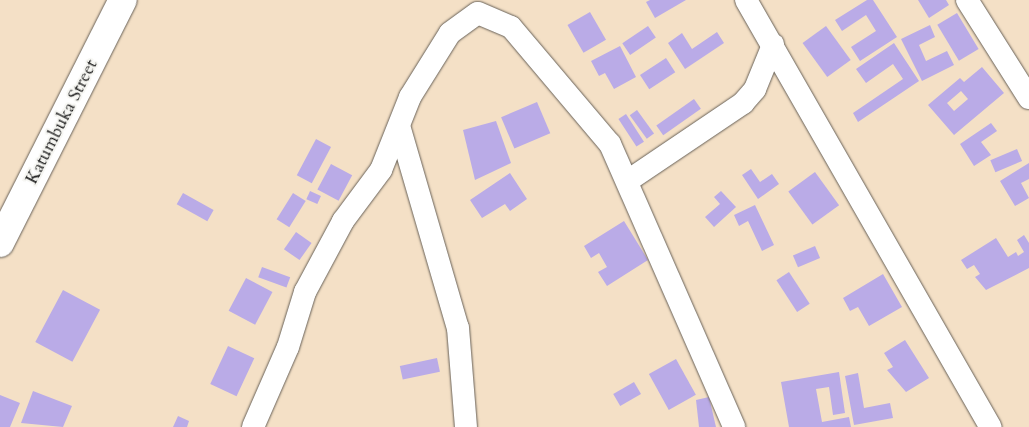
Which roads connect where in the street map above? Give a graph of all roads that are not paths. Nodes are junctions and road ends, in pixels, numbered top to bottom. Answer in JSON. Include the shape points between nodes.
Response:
{"nodes":[{"id":1,"x":123,"y":0,"type":"edge"},
{"id":2,"x":746,"y":0,"type":"edge"},
{"id":3,"x":967,"y":0,"type":"edge"},
{"id":4,"x":773,"y":45,"type":"junction"},
{"id":5,"x":1029,"y":98,"type":"edge"},
{"id":6,"x":400,"y":129,"type":"junction"},
{"id":7,"x":628,"y":180,"type":"junction"},
{"id":8,"x":0,"y":244,"type":"edge"},
{"id":9,"x":253,"y":427,"type":"edge"},
{"id":10,"x":466,"y":427,"type":"edge"},
{"id":11,"x":734,"y":427,"type":"edge"},
{"id":12,"x":990,"y":427,"type":"edge"}],
"edges":[{"from":1,"to":8,"type":"main road","name":"Katumbuka Street"},
{"from":2,"to":4,"type":"street"},
{"from":3,"to":5,"type":"street"},
{"from":4,"to":7,"type":"street","via":[[755,89],[743,103]]},
{"from":4,"to":12,"type":"street"},
{"from":6,"to":7,"type":"street","via":[[410,97],[432,57],[450,33],[478,13],[511,27],[550,79],[594,121]]},
{"from":6,"to":9,"type":"street","via":[[381,170],[343,221],[305,292],[288,346]]},
{"from":6,"to":10,"type":"street","via":[[458,328]]},
{"from":7,"to":11,"type":"street","via":[[666,278]]}]}
